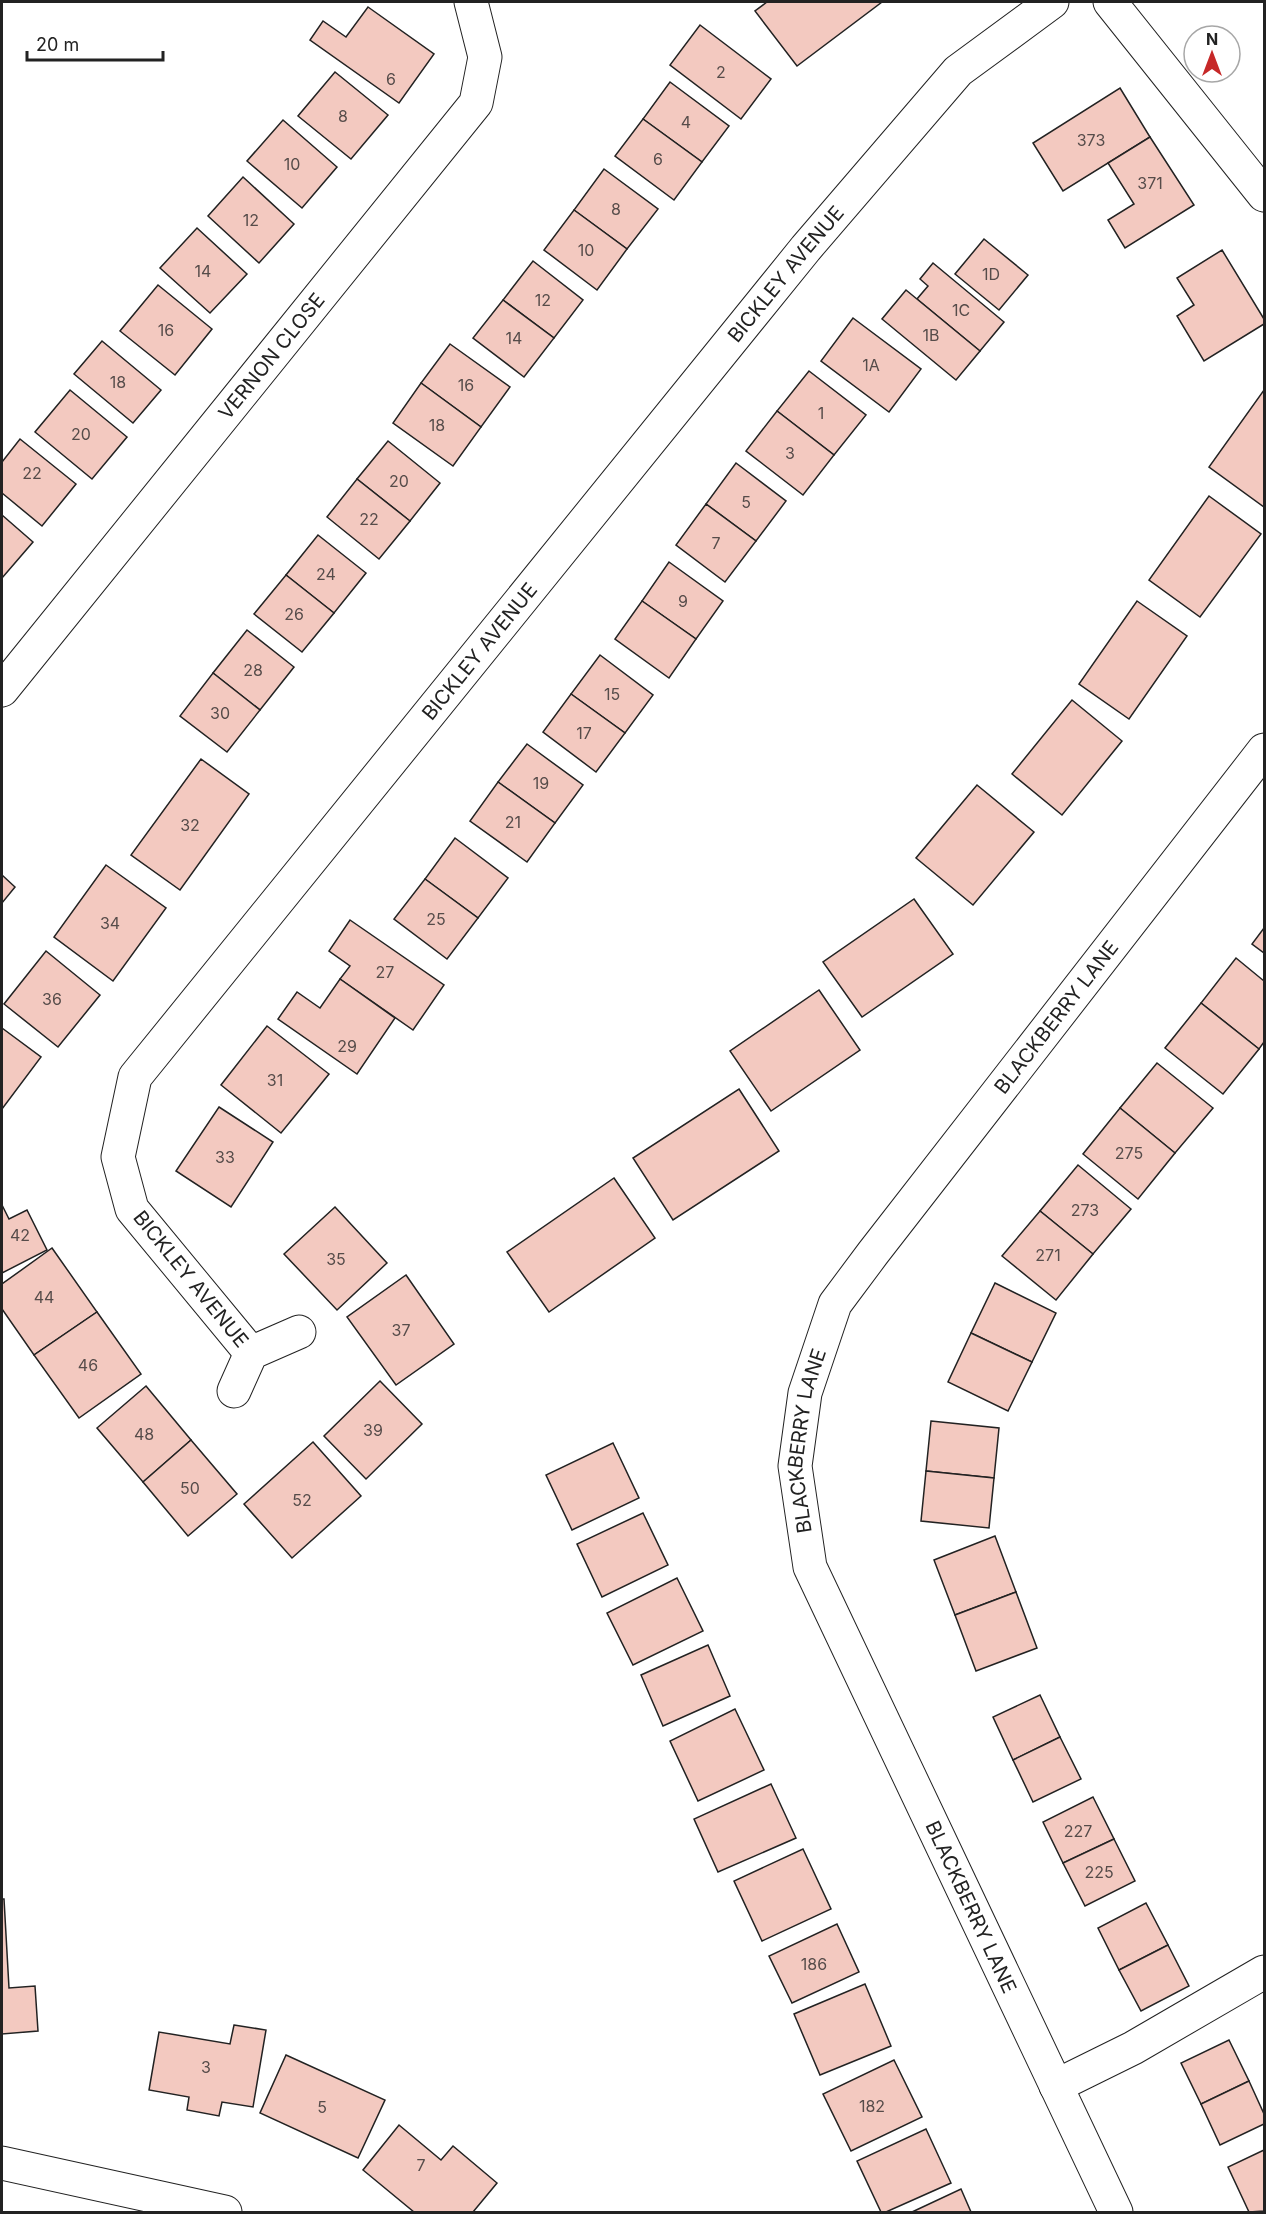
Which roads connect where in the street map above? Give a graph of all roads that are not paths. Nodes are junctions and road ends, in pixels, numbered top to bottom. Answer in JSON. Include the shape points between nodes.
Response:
{"nodes":[{"id":1,"x":471,"y":2,"type":"edge"},
{"id":2,"x":1052,"y":2,"type":"edge"},
{"id":3,"x":1110,"y":2,"type":"edge"},
{"id":4,"x":1264,"y":195,"type":"edge"},
{"id":5,"x":2,"y":690,"type":"edge"},
{"id":6,"x":1264,"y":750,"type":"edge"},
{"id":7,"x":299,"y":1332,"type":"dead end"},
{"id":8,"x":251,"y":1353,"type":"junction"},
{"id":9,"x":234,"y":1391,"type":"dead end"},
{"id":10,"x":1264,"y":1972,"type":"edge"},
{"id":11,"x":1056,"y":2086,"type":"junction"},
{"id":12,"x":2,"y":2163,"type":"edge"},
{"id":13,"x":225,"y":2212,"type":"edge"},
{"id":14,"x":1116,"y":2212,"type":"edge"}],
"edges":[{"from":1,"to":5,"type":"street","name":"VERNON CLOSE","via":[[486,57],[476,103]]},
{"from":2,"to":8,"type":"street","name":"BICKLEY AVENUE","via":[[958,71],[806,248],[135,1077],[118,1157],[132,1209]]},
{"from":3,"to":4,"type":"street"},
{"from":6,"to":11,"type":"street","name":"BLACKBERRY LANE","via":[[835,1304],[805,1393],[795,1466],[810,1567]]},
{"from":7,"to":8,"type":"street","name":"BICKLEY AVENUE"},
{"from":8,"to":9,"type":"street","name":"BICKLEY AVENUE"},
{"from":10,"to":11,"type":"street","via":[[1133,2049]]},
{"from":11,"to":14,"type":"street","name":"BLACKBERRY LANE"},
{"from":12,"to":13,"type":"street"}]}
